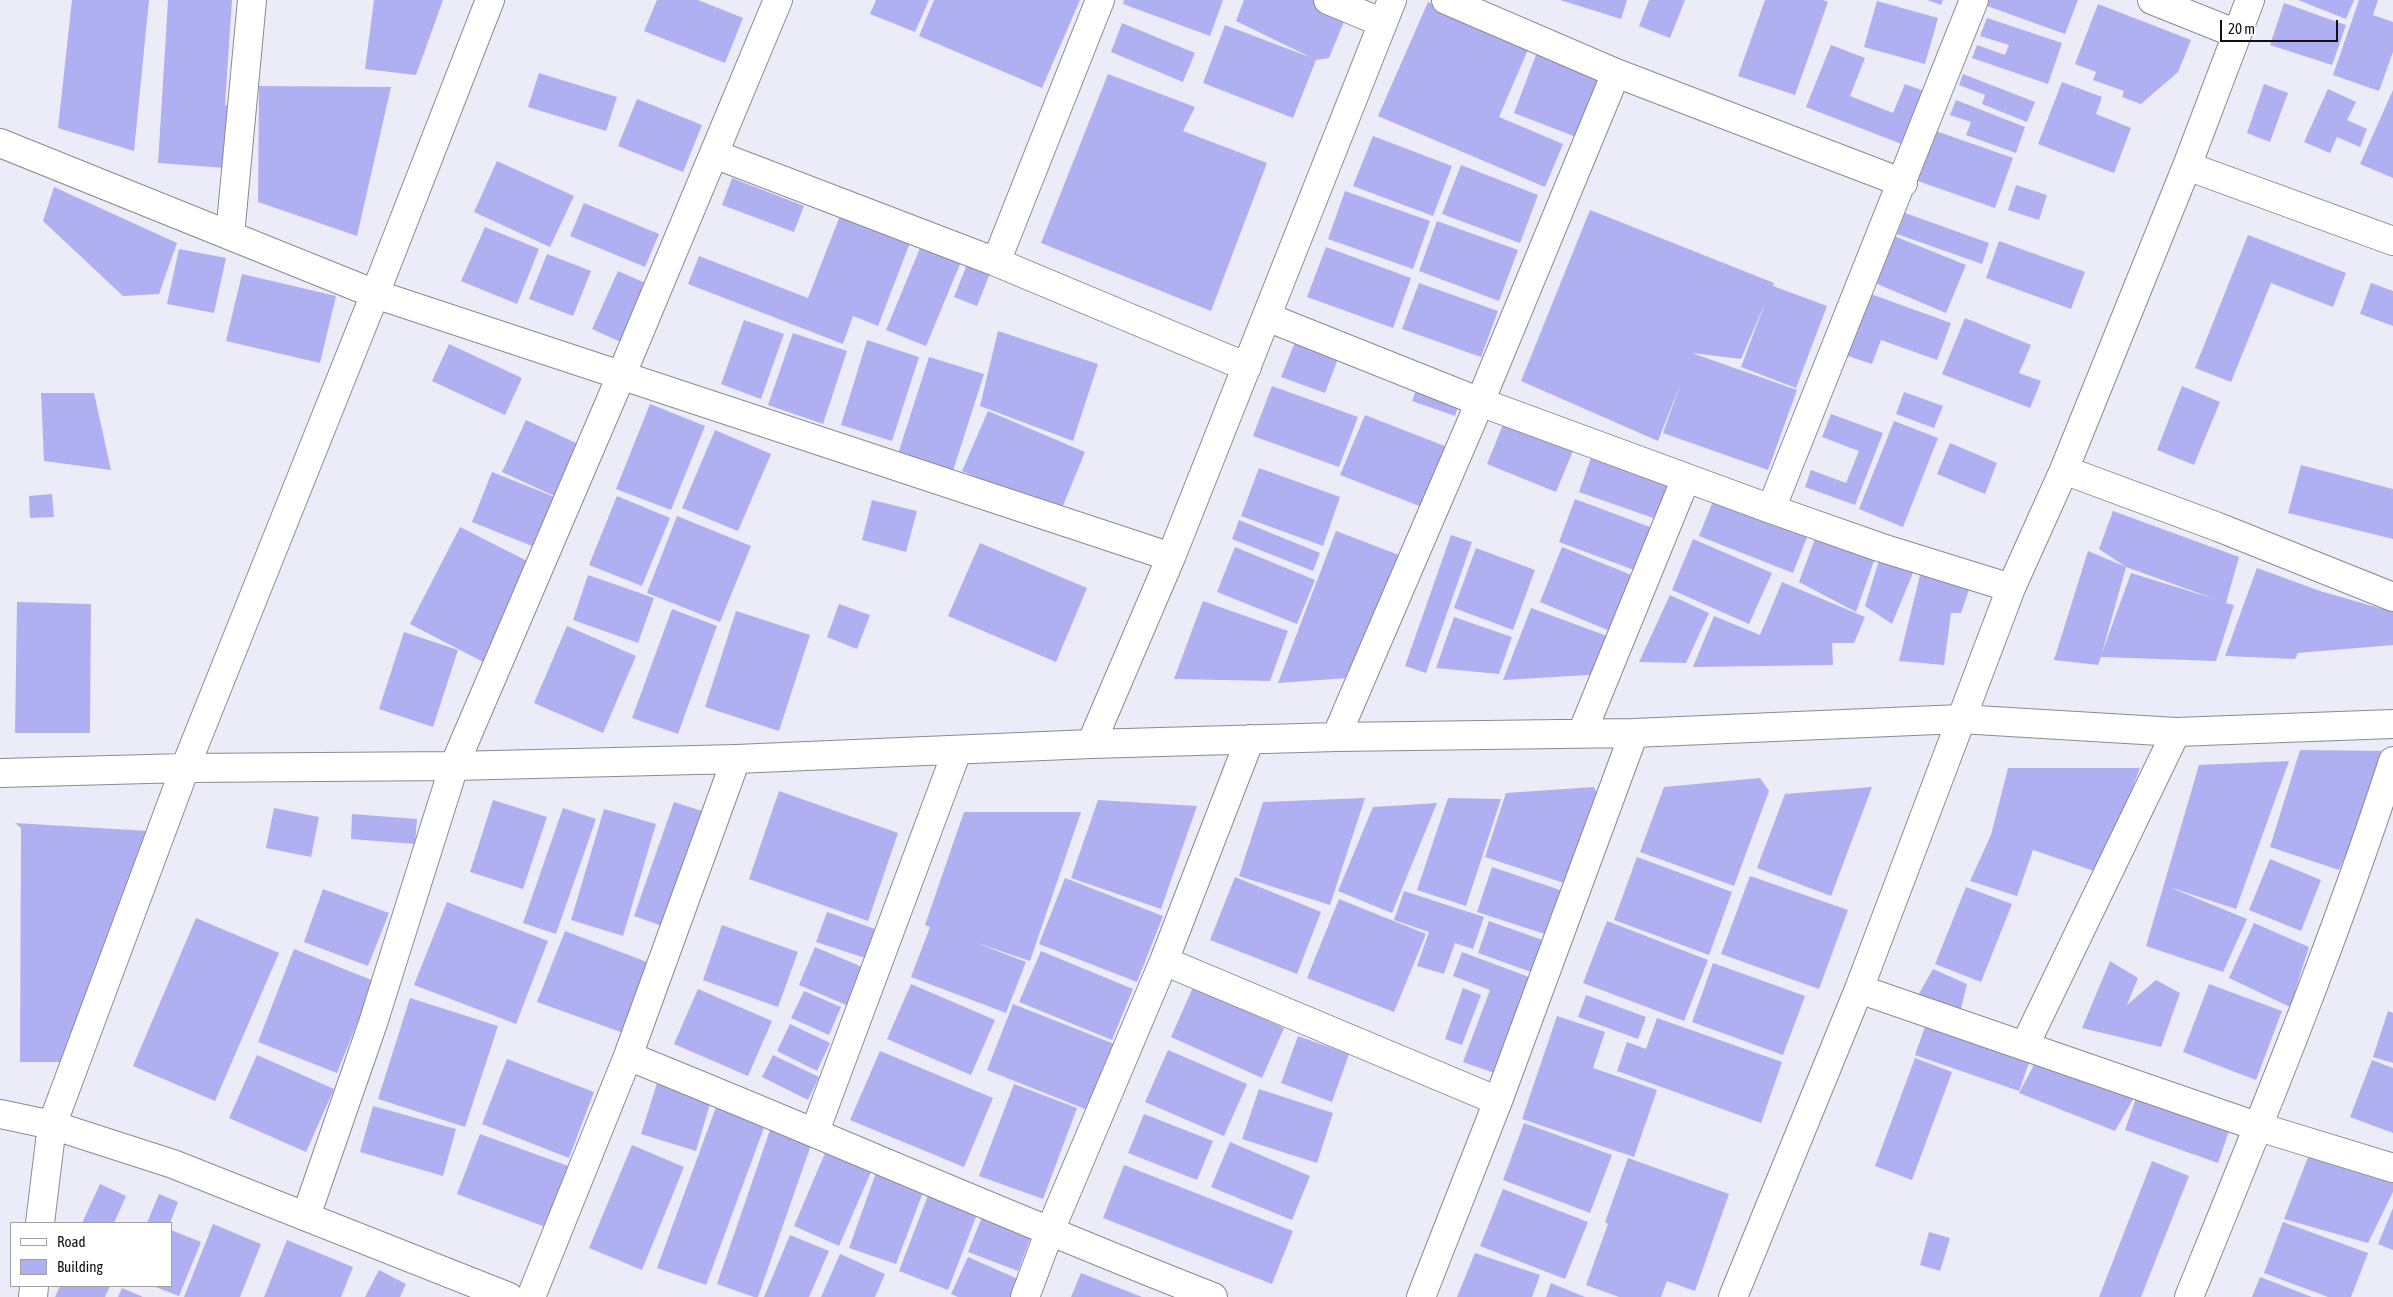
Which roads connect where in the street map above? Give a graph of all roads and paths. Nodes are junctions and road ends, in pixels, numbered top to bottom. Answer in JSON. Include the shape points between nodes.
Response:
{"nodes":[{"id":1,"x":252,"y":0,"type":"edge"},
{"id":2,"x":490,"y":0,"type":"edge"},
{"id":3,"x":778,"y":0,"type":"edge"},
{"id":4,"x":1100,"y":0,"type":"edge"},
{"id":5,"x":1328,"y":0,"type":"edge"},
{"id":6,"x":1446,"y":0,"type":"edge"},
{"id":7,"x":1974,"y":0,"type":"edge"},
{"id":8,"x":2152,"y":0,"type":"edge"},
{"id":9,"x":2250,"y":0,"type":"edge"},
{"id":10,"x":1388,"y":11,"type":"edge"},
{"id":11,"x":2237,"y":34,"type":"junction"},
{"id":12,"x":1616,"y":72,"type":"junction"},
{"id":13,"x":0,"y":143,"type":"edge"},
{"id":14,"x":714,"y":154,"type":"junction"},
{"id":15,"x":2187,"y":166,"type":"junction"},
{"id":16,"x":1902,"y":183,"type":"junction"},
{"id":17,"x":230,"y":235,"type":"junction"},
{"id":18,"x":2393,"y":242,"type":"edge"},
{"id":19,"x":996,"y":262,"type":"junction"},
{"id":20,"x":375,"y":294,"type":"junction"},
{"id":21,"x":1267,"y":317,"type":"junction"},
{"id":22,"x":1247,"y":367,"type":"junction"},
{"id":23,"x":621,"y":376,"type":"junction"},
{"id":24,"x":1480,"y":402,"type":"junction"},
{"id":25,"x":2064,"y":470,"type":"junction"},
{"id":26,"x":1686,"y":478,"type":"junction"},
{"id":27,"x":1771,"y":509,"type":"junction"},
{"id":28,"x":1171,"y":556,"type":"junction"},
{"id":29,"x":2011,"y":588,"type":"junction"},
{"id":30,"x":2393,"y":597,"type":"edge"},
{"id":31,"x":1960,"y":719,"type":"junction"},
{"id":32,"x":2393,"y":724,"type":"edge"},
{"id":33,"x":1634,"y":732,"type":"junction"},
{"id":34,"x":2176,"y":732,"type":"junction"},
{"id":35,"x":1582,"y":733,"type":"junction"},
{"id":36,"x":1336,"y":737,"type":"junction"},
{"id":37,"x":1250,"y":739,"type":"junction"},
{"id":38,"x":1090,"y":744,"type":"junction"},
{"id":39,"x":957,"y":751,"type":"junction"},
{"id":40,"x":736,"y":759,"type":"junction"},
{"id":41,"x":2393,"y":761,"type":"edge"},
{"id":42,"x":454,"y":766,"type":"junction"},
{"id":43,"x":185,"y":768,"type":"junction"},
{"id":44,"x":0,"y":773,"type":"edge"},
{"id":45,"x":1164,"y":961,"type":"junction"},
{"id":46,"x":1859,"y":989,"type":"junction"},
{"id":47,"x":2025,"y":1045,"type":"junction"},
{"id":48,"x":628,"y":1056,"type":"junction"},
{"id":49,"x":1498,"y":1101,"type":"junction"},
{"id":50,"x":0,"y":1114,"type":"edge"},
{"id":51,"x":52,"y":1125,"type":"junction"},
{"id":52,"x":2259,"y":1126,"type":"junction"},
{"id":53,"x":815,"y":1131,"type":"junction"},
{"id":54,"x":2393,"y":1168,"type":"edge"},
{"id":55,"x":306,"y":1216,"type":"junction"},
{"id":56,"x":40,"y":1222,"type":"edge"},
{"id":57,"x":1049,"y":1233,"type":"junction"},
{"id":58,"x":510,"y":1297,"type":"edge"},
{"id":59,"x":531,"y":1297,"type":"edge"},
{"id":60,"x":1025,"y":1297,"type":"edge"},
{"id":61,"x":1213,"y":1297,"type":"edge"},
{"id":62,"x":1420,"y":1297,"type":"edge"},
{"id":63,"x":1733,"y":1297,"type":"edge"},
{"id":64,"x":2189,"y":1297,"type":"edge"}],
"edges":[{"from":1,"to":17,"type":"street"},
{"from":2,"to":20,"type":"street"},
{"from":3,"to":14,"type":"street"},
{"from":4,"to":19,"type":"street"},
{"from":5,"to":10,"type":"street"},
{"from":6,"to":12,"type":"street"},
{"from":7,"to":16,"type":"street"},
{"from":8,"to":11,"type":"street"},
{"from":9,"to":11,"type":"street"},
{"from":10,"to":21,"type":"street"},
{"from":11,"to":15,"type":"street"},
{"from":12,"to":16,"type":"street"},
{"from":12,"to":24,"type":"street"},
{"from":13,"to":17,"type":"street"},
{"from":14,"to":19,"type":"street"},
{"from":14,"to":23,"type":"street"},
{"from":15,"to":18,"type":"street"},
{"from":15,"to":25,"type":"street"},
{"from":16,"to":27,"type":"street"},
{"from":17,"to":20,"type":"street"},
{"from":19,"to":22,"type":"street"},
{"from":20,"to":23,"type":"street"},
{"from":20,"to":43,"type":"street"},
{"from":21,"to":22,"type":"street"},
{"from":21,"to":24,"type":"street"},
{"from":22,"to":28,"type":"street"},
{"from":23,"to":28,"type":"street"},
{"from":23,"to":42,"type":"street"},
{"from":24,"to":26,"type":"street"},
{"from":24,"to":36,"type":"street"},
{"from":25,"to":29,"type":"street"},
{"from":25,"to":30,"type":"street"},
{"from":26,"to":27,"type":"street"},
{"from":26,"to":35,"type":"street"},
{"from":27,"to":29,"type":"street","via":[[1879,548]]},
{"from":28,"to":38,"type":"street"},
{"from":29,"to":31,"type":"street"},
{"from":31,"to":33,"type":"street"},
{"from":31,"to":34,"type":"street"},
{"from":31,"to":46,"type":"street"},
{"from":32,"to":34,"type":"street"},
{"from":33,"to":35,"type":"street"},
{"from":33,"to":49,"type":"street"},
{"from":34,"to":47,"type":"street"},
{"from":35,"to":36,"type":"street"},
{"from":36,"to":37,"type":"street"},
{"from":37,"to":38,"type":"street"},
{"from":37,"to":45,"type":"street"},
{"from":38,"to":39,"type":"street"},
{"from":39,"to":40,"type":"street"},
{"from":39,"to":53,"type":"street"},
{"from":40,"to":42,"type":"street"},
{"from":40,"to":48,"type":"street"},
{"from":41,"to":52,"type":"street"},
{"from":42,"to":43,"type":"street"},
{"from":42,"to":55,"type":"street","via":[[373,1023]]},
{"from":43,"to":44,"type":"street"},
{"from":43,"to":51,"type":"street"},
{"from":45,"to":49,"type":"street"},
{"from":45,"to":57,"type":"street"},
{"from":46,"to":47,"type":"street"},
{"from":46,"to":63,"type":"street"},
{"from":47,"to":52,"type":"street"},
{"from":48,"to":53,"type":"street"},
{"from":48,"to":59,"type":"street"},
{"from":49,"to":62,"type":"street"},
{"from":50,"to":51,"type":"street"},
{"from":51,"to":55,"type":"street","via":[[173,1164]]},
{"from":51,"to":56,"type":"street"},
{"from":52,"to":54,"type":"street"},
{"from":52,"to":64,"type":"street"},
{"from":53,"to":57,"type":"street"},
{"from":55,"to":58,"type":"street"},
{"from":57,"to":60,"type":"street"},
{"from":57,"to":61,"type":"street"}]}
